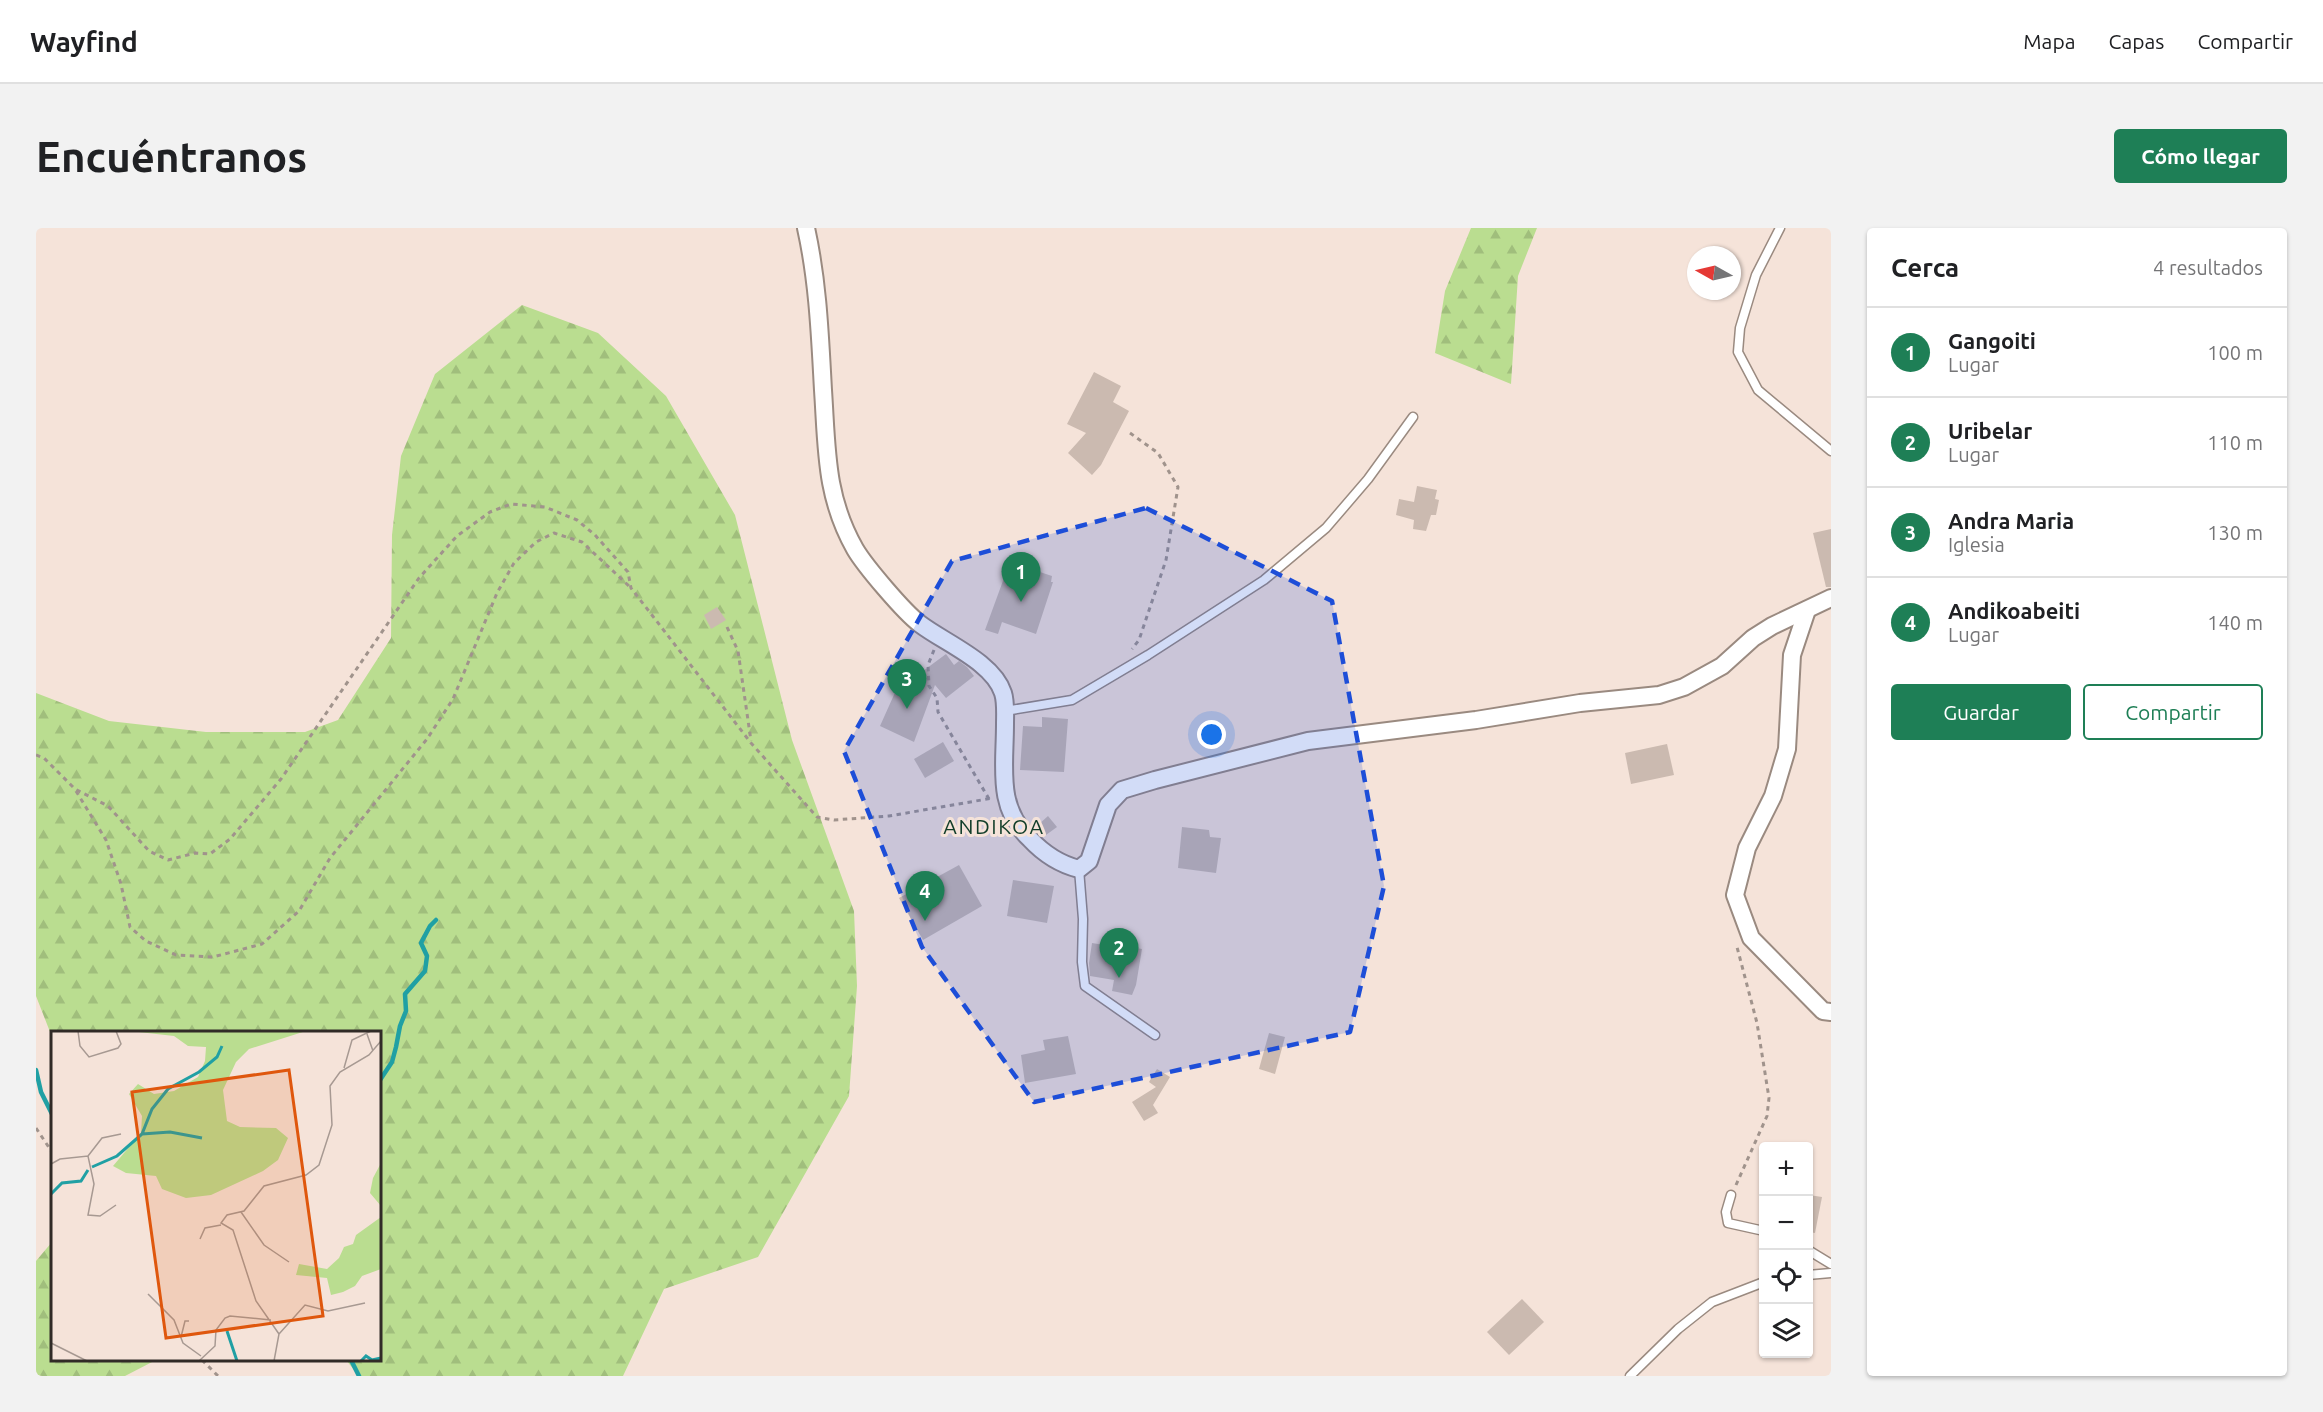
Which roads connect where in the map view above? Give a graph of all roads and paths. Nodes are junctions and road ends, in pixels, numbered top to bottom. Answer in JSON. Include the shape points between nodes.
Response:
{"nodes":[{"id":1,"x":806,"y":228,"type":"edge"},
{"id":2,"x":1780,"y":228,"type":"edge"},
{"id":3,"x":1413,"y":417,"type":"dead end"},
{"id":4,"x":1131,"y":433,"type":"dead end"},
{"id":5,"x":1831,"y":451,"type":"edge"},
{"id":6,"x":631,"y":588,"type":"junction"},
{"id":7,"x":1831,"y":598,"type":"edge"},
{"id":8,"x":1807,"y":609,"type":"junction"},
{"id":9,"x":727,"y":627,"type":"dead end"},
{"id":10,"x":939,"y":637,"type":"junction"},
{"id":11,"x":1127,"y":656,"type":"dead end"},
{"id":12,"x":1005,"y":711,"type":"junction"},
{"id":13,"x":751,"y":743,"type":"junction"},
{"id":14,"x":36,"y":755,"type":"edge"},
{"id":15,"x":75,"y":789,"type":"junction"},
{"id":16,"x":997,"y":797,"type":"junction"},
{"id":17,"x":1079,"y":869,"type":"junction"},
{"id":18,"x":1737,"y":941,"type":"dead end"},
{"id":19,"x":1831,"y":1012,"type":"edge"},
{"id":20,"x":1155,"y":1035,"type":"dead end"},
{"id":21,"x":36,"y":1128,"type":"edge"},
{"id":22,"x":51,"y":1150,"type":"edge"},
{"id":23,"x":1731,"y":1195,"type":"joint"},
{"id":24,"x":1759,"y":1230,"type":"edge"},
{"id":25,"x":1813,"y":1253,"type":"edge"},
{"id":26,"x":1831,"y":1264,"type":"edge"},
{"id":27,"x":1831,"y":1273,"type":"edge"},
{"id":28,"x":1813,"y":1275,"type":"edge"},
{"id":29,"x":1759,"y":1284,"type":"edge"},
{"id":30,"x":204,"y":1361,"type":"edge"},
{"id":31,"x":218,"y":1376,"type":"edge"},
{"id":32,"x":1630,"y":1376,"type":"edge"}],
"edges":[{"from":1,"to":10,"type":"street","via":[[818,295],[828,475],[843,525],[856,552],[883,584],[919,623]]},
{"from":2,"to":5,"type":"lane","via":[[1756,275],[1740,328],[1738,352],[1758,390]]},
{"from":3,"to":12,"type":"lane","via":[[1326,528],[1264,580],[1072,700]]},
{"from":4,"to":11,"type":"path","via":[[1158,453],[1178,488],[1166,560],[1139,640]]},
{"from":6,"to":13,"type":"path"},
{"from":6,"to":15,"type":"path","via":[[627,572],[577,520],[545,507],[511,504],[490,512],[457,536],[418,578],[281,779],[230,839],[210,854],[195,853],[168,860],[149,851],[108,806]]},
{"from":6,"to":15,"type":"path","via":[[582,542],[554,534],[536,542],[514,563],[453,699],[427,739],[330,858],[299,911],[262,944],[213,957],[176,955],[146,941],[130,927],[106,840]]},
{"from":7,"to":8,"type":"street"},
{"from":8,"to":17,"type":"street","via":[[1753,638],[1722,666],[1684,687],[1659,695],[1308,741],[1122,790],[1108,805],[1089,861]]},
{"from":8,"to":19,"type":"street","via":[[1792,655],[1787,749],[1773,796],[1747,848],[1736,895],[1751,938],[1823,1011]]},
{"from":9,"to":13,"type":"path","via":[[738,651]]},
{"from":10,"to":12,"type":"street","via":[[988,669],[1003,692]]},
{"from":10,"to":16,"type":"path","via":[[928,665],[929,686],[937,698],[938,712]]},
{"from":12,"to":16,"type":"street"},
{"from":13,"to":16,"type":"path","via":[[817,817],[834,820],[889,816]]},
{"from":14,"to":15,"type":"path"},
{"from":16,"to":17,"type":"street","via":[[1019,829],[1043,853]]},
{"from":17,"to":20,"type":"lane","via":[[1085,986]]},
{"from":18,"to":23,"type":"path","via":[[1757,1023],[1769,1098],[1767,1116]]},
{"from":21,"to":22,"type":"path"},
{"from":23,"to":24,"type":"lane","via":[[1726,1212],[1728,1223]]},
{"from":25,"to":26,"type":"lane"},
{"from":27,"to":28,"type":"lane"},
{"from":29,"to":32,"type":"lane","via":[[1712,1302]]},
{"from":30,"to":31,"type":"path"}]}
